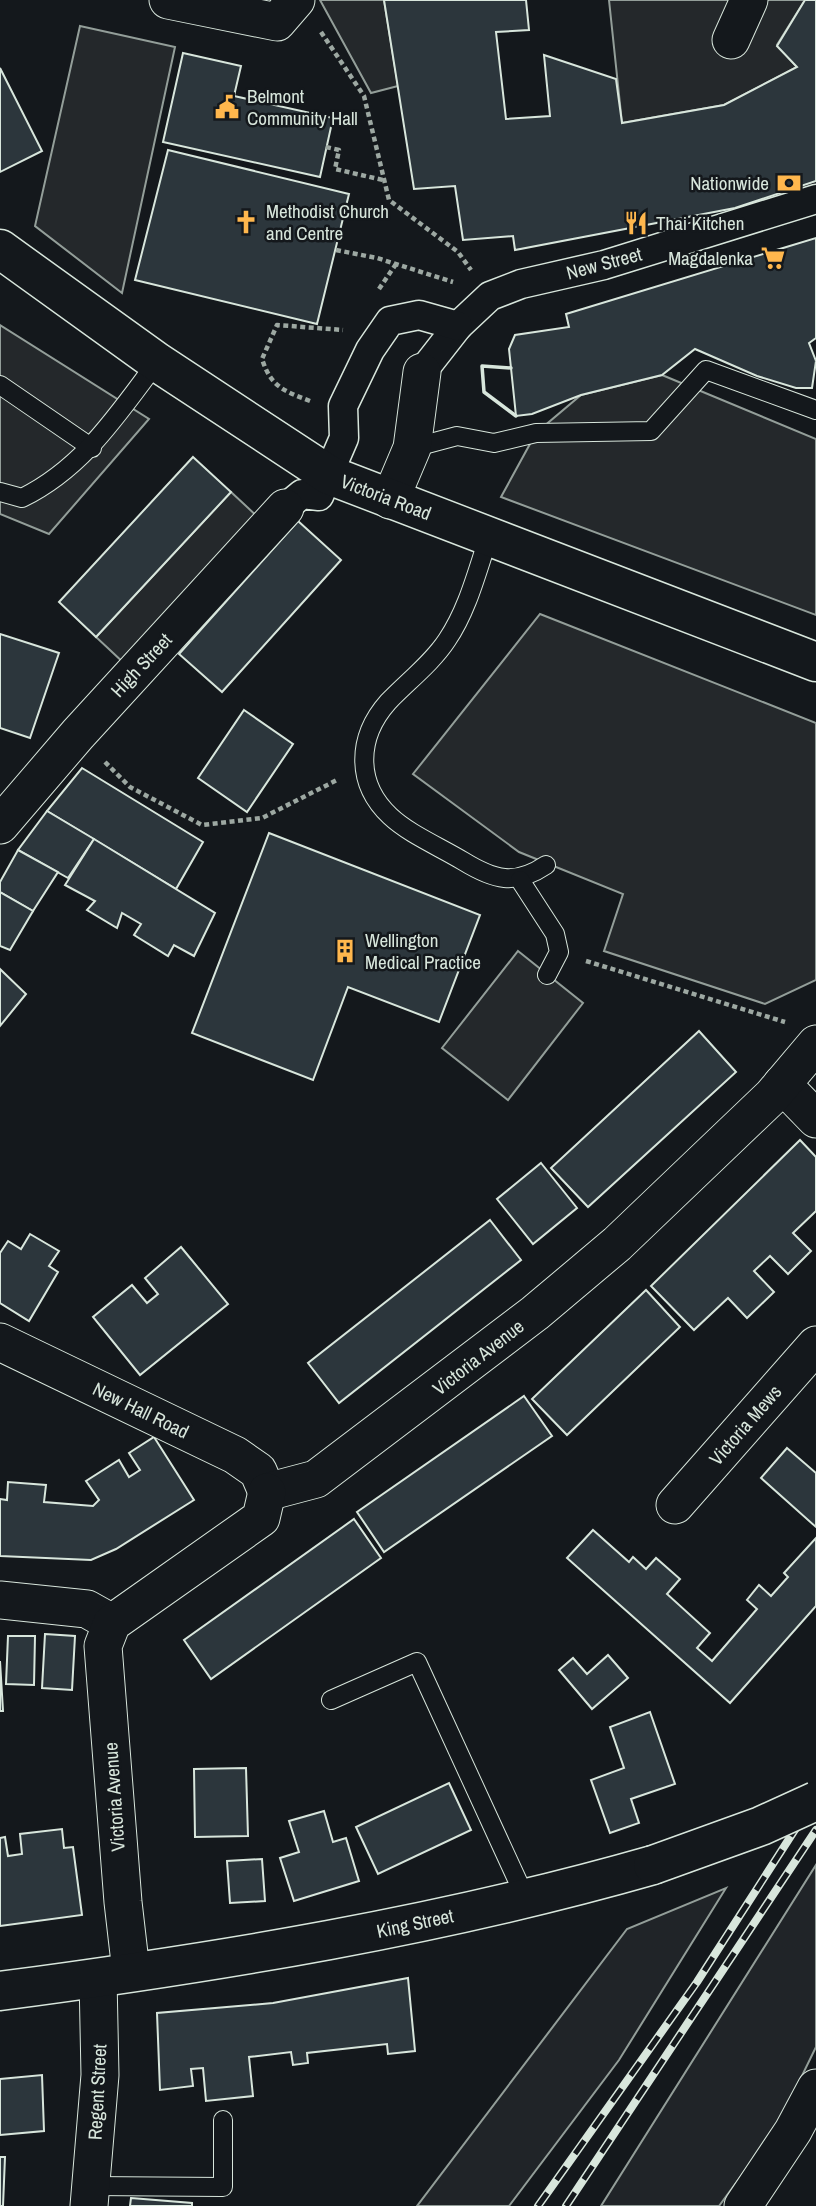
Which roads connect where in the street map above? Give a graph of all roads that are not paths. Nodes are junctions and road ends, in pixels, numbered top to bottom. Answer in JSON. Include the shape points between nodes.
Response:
{"nodes":[{"id":1,"x":168,"y":0,"type":"edge"},
{"id":2,"x":749,"y":0,"type":"edge"},
{"id":3,"x":305,"y":11,"type":"edge"},
{"id":4,"x":731,"y":40,"type":"dead end"},
{"id":5,"x":816,"y":199,"type":"edge"},
{"id":6,"x":0,"y":249,"type":"edge"},
{"id":7,"x":458,"y":326,"type":"junction"},
{"id":8,"x":157,"y":362,"type":"junction"},
{"id":9,"x":422,"y":372,"type":"joint"},
{"id":10,"x":0,"y":384,"type":"edge"},
{"id":11,"x":816,"y":410,"type":"edge"},
{"id":12,"x":92,"y":448,"type":"junction"},
{"id":13,"x":412,"y":449,"type":"junction"},
{"id":14,"x":329,"y":475,"type":"junction"},
{"id":15,"x":0,"y":492,"type":"edge"},
{"id":16,"x":390,"y":500,"type":"junction"},
{"id":17,"x":285,"y":508,"type":"joint"},
{"id":18,"x":489,"y":536,"type":"junction"},
{"id":19,"x":816,"y":662,"type":"edge"},
{"id":20,"x":7,"y":803,"type":"edge"},
{"id":21,"x":546,"y":865,"type":"dead end"},
{"id":22,"x":520,"y":880,"type":"junction"},
{"id":23,"x":547,"y":975,"type":"dead end"},
{"id":24,"x":803,"y":1034,"type":"edge"},
{"id":25,"x":782,"y":1084,"type":"junction"},
{"id":26,"x":816,"y":1119,"type":"edge"},
{"id":27,"x":0,"y":1342,"type":"edge"},
{"id":28,"x":816,"y":1345,"type":"edge"},
{"id":29,"x":267,"y":1492,"type":"junction"},
{"id":30,"x":675,"y":1505,"type":"dead end"},
{"id":31,"x":0,"y":1600,"type":"edge"},
{"id":32,"x":111,"y":1623,"type":"junction"},
{"id":33,"x":331,"y":1700,"type":"dead end"},
{"id":34,"x":816,"y":1801,"type":"edge"},
{"id":35,"x":526,"y":1899,"type":"junction"},
{"id":36,"x":116,"y":1975,"type":"junction"},
{"id":37,"x":0,"y":1991,"type":"edge"},
{"id":38,"x":816,"y":2088,"type":"edge"},
{"id":39,"x":223,"y":2120,"type":"dead end"},
{"id":40,"x":90,"y":2196,"type":"edge"},
{"id":41,"x":743,"y":2206,"type":"edge"}],
"edges":[{"from":1,"to":3,"type":"street","via":[[277,22]]},
{"from":2,"to":4,"type":"street"},
{"from":5,"to":7,"type":"street","name":"New Street","via":[[604,265],[521,284],[490,296]]},
{"from":6,"to":8,"type":"street","name":"Victoria Road"},
{"from":7,"to":9,"type":"street","name":"New Street"},
{"from":7,"to":14,"type":"street","via":[[419,315],[390,321],[343,405],[344,438]]},
{"from":8,"to":12,"type":"lane"},
{"from":8,"to":14,"type":"street","name":"Victoria Road"},
{"from":9,"to":13,"type":"street"},
{"from":10,"to":12,"type":"lane"},
{"from":11,"to":13,"type":"lane","via":[[706,370],[651,431],[536,433],[494,443],[457,436]]},
{"from":12,"to":15,"type":"lane","via":[[22,498]]},
{"from":13,"to":16,"type":"street"},
{"from":14,"to":16,"type":"street","name":"Victoria Road"},
{"from":14,"to":17,"type":"street","via":[[319,496],[302,494]]},
{"from":16,"to":18,"type":"street","name":"Victoria Road"},
{"from":17,"to":20,"type":"street","name":"High Street","via":[[78,734]]},
{"from":18,"to":19,"type":"street","name":"Victoria Road"},
{"from":18,"to":22,"type":"lane","via":[[460,618],[446,642],[386,705],[366,736],[364,770],[373,796],[391,817],[468,864],[499,878]]},
{"from":21,"to":22,"type":"lane"},
{"from":22,"to":23,"type":"lane","via":[[555,934],[559,952]]},
{"from":24,"to":25,"type":"street","name":"Victoria Avenue"},
{"from":25,"to":26,"type":"street"},
{"from":25,"to":29,"type":"street","name":"Victoria Avenue","via":[[617,1244],[535,1313],[316,1479]]},
{"from":27,"to":29,"type":"street","name":"New Hall Road","via":[[235,1455],[258,1471]]},
{"from":28,"to":30,"type":"street","name":"Victoria Mews"},
{"from":29,"to":32,"type":"street","via":[[261,1517]]},
{"from":31,"to":32,"type":"street","via":[[87,1609]]},
{"from":32,"to":36,"type":"street","name":"Victoria Avenue","via":[[103,1646],[129,1954]]},
{"from":33,"to":35,"type":"lane","via":[[416,1662]]},
{"from":34,"to":35,"type":"street","name":"King Street","bridge":true,"via":[[653,1865]]},
{"from":35,"to":36,"type":"street","name":"King Street","via":[[358,1936]]},
{"from":36,"to":37,"type":"street","name":"King Street"},
{"from":36,"to":40,"type":"street","name":"Regent Street","via":[[100,2075]]},
{"from":38,"to":41,"type":"street"},
{"from":39,"to":40,"type":"lane","via":[[223,2187]]}]}
